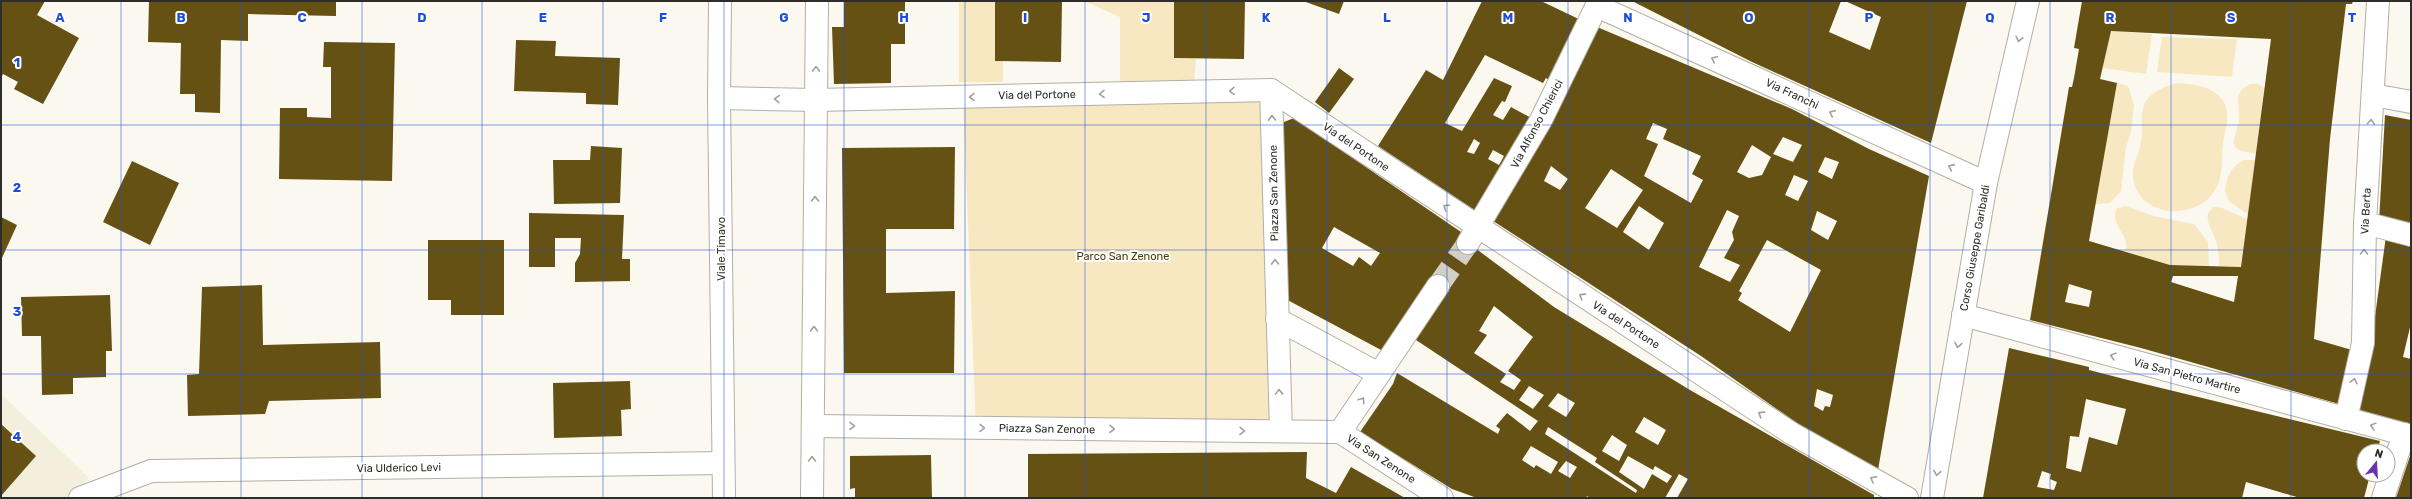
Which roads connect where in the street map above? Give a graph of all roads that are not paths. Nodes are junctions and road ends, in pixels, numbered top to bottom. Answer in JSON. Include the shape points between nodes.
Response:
{"nodes":[{"id":1,"x":720,"y":1,"type":"edge"},
{"id":2,"x":817,"y":1,"type":"edge"},
{"id":3,"x":2028,"y":1,"type":"edge"},
{"id":4,"x":2378,"y":1,"type":"edge"},
{"id":5,"x":1598,"y":3,"type":"edge"},
{"id":6,"x":1271,"y":90,"type":"junction"},
{"id":7,"x":2372,"y":95,"type":"junction"},
{"id":8,"x":719,"y":98,"type":"junction"},
{"id":9,"x":816,"y":100,"type":"junction"},
{"id":10,"x":2411,"y":102,"type":"edge"},
{"id":11,"x":1986,"y":183,"type":"junction"},
{"id":12,"x":2365,"y":223,"type":"junction"},
{"id":13,"x":2411,"y":235,"type":"edge"},
{"id":14,"x":1473,"y":236,"type":"junction"},
{"id":15,"x":1438,"y":286,"type":"tunnel mouth"},
{"id":16,"x":1963,"y":315,"type":"junction"},
{"id":17,"x":1277,"y":319,"type":"junction"},
{"id":18,"x":1380,"y":374,"type":"junction"},
{"id":19,"x":2346,"y":419,"type":"junction"},
{"id":20,"x":813,"y":426,"type":"junction"},
{"id":21,"x":1281,"y":431,"type":"junction"},
{"id":22,"x":1340,"y":432,"type":"junction"},
{"id":23,"x":2407,"y":435,"type":"edge"},
{"id":24,"x":723,"y":463,"type":"junction"},
{"id":25,"x":80,"y":498,"type":"edge"},
{"id":26,"x":724,"y":498,"type":"edge"},
{"id":27,"x":812,"y":498,"type":"edge"},
{"id":28,"x":1442,"y":498,"type":"edge"},
{"id":29,"x":1907,"y":498,"type":"edge"},
{"id":30,"x":1932,"y":498,"type":"edge"},
{"id":31,"x":2383,"y":498,"type":"edge"}],
"edges":[{"from":1,"to":8,"type":"street","name":"Viale Timavo"},
{"from":9,"to":2,"type":"street","one_way":true},
{"from":3,"to":11,"type":"street","name":"Corso Giuseppe Garibaldi","one_way":true},
{"from":4,"to":7,"type":"street","name":"Via Berta"},
{"from":11,"to":5,"type":"street","name":"Via Franchi","one_way":true},
{"from":5,"to":14,"type":"street","name":"Via Alfonso Chierici","via":[[1541,120]]},
{"from":6,"to":9,"type":"street","name":"Via del Portone","one_way":true},
{"from":14,"to":6,"type":"street","name":"Via del Portone","one_way":true},
{"from":17,"to":6,"type":"street","name":"Piazza San Zenone","one_way":true},
{"from":7,"to":10,"type":"street"},
{"from":12,"to":7,"type":"street","name":"Via Berta","one_way":true},
{"from":9,"to":8,"type":"street","name":"Via del Portone","one_way":true},
{"from":8,"to":24,"type":"street","name":"Viale Timavo"},
{"from":20,"to":9,"type":"street","one_way":true},
{"from":11,"to":16,"type":"street","name":"Corso Giuseppe Garibaldi"},
{"from":12,"to":13,"type":"street"},
{"from":19,"to":12,"type":"street","name":"Via Berta","one_way":true,"via":[[2363,343]]},
{"from":29,"to":14,"type":"street","name":"Via del Portone","one_way":true,"via":[[1791,433]]},
{"from":15,"to":18,"type":"street"},
{"from":19,"to":16,"type":"street","name":"Via San Pietro Martire","one_way":true},
{"from":16,"to":30,"type":"street","name":"Corso Giuseppe Garibaldi","one_way":true},
{"from":17,"to":18,"type":"street"},
{"from":21,"to":17,"type":"street","name":"Piazza San Zenone","one_way":true},
{"from":22,"to":18,"type":"street","one_way":true},
{"from":23,"to":19,"type":"street","name":"Via San Pietro Martire","one_way":true},
{"from":20,"to":21,"type":"street","name":"Piazza San Zenone","one_way":true},
{"from":27,"to":20,"type":"street","one_way":true},
{"from":21,"to":22,"type":"street","name":"Piazza San Zenone"},
{"from":22,"to":28,"type":"street","name":"Via San Zenone"},
{"from":23,"to":31,"type":"street"},
{"from":24,"to":25,"type":"street","name":"Via Ulderico Levi","via":[[151,471]]},
{"from":24,"to":26,"type":"street","name":"Viale Timavo"}]}
